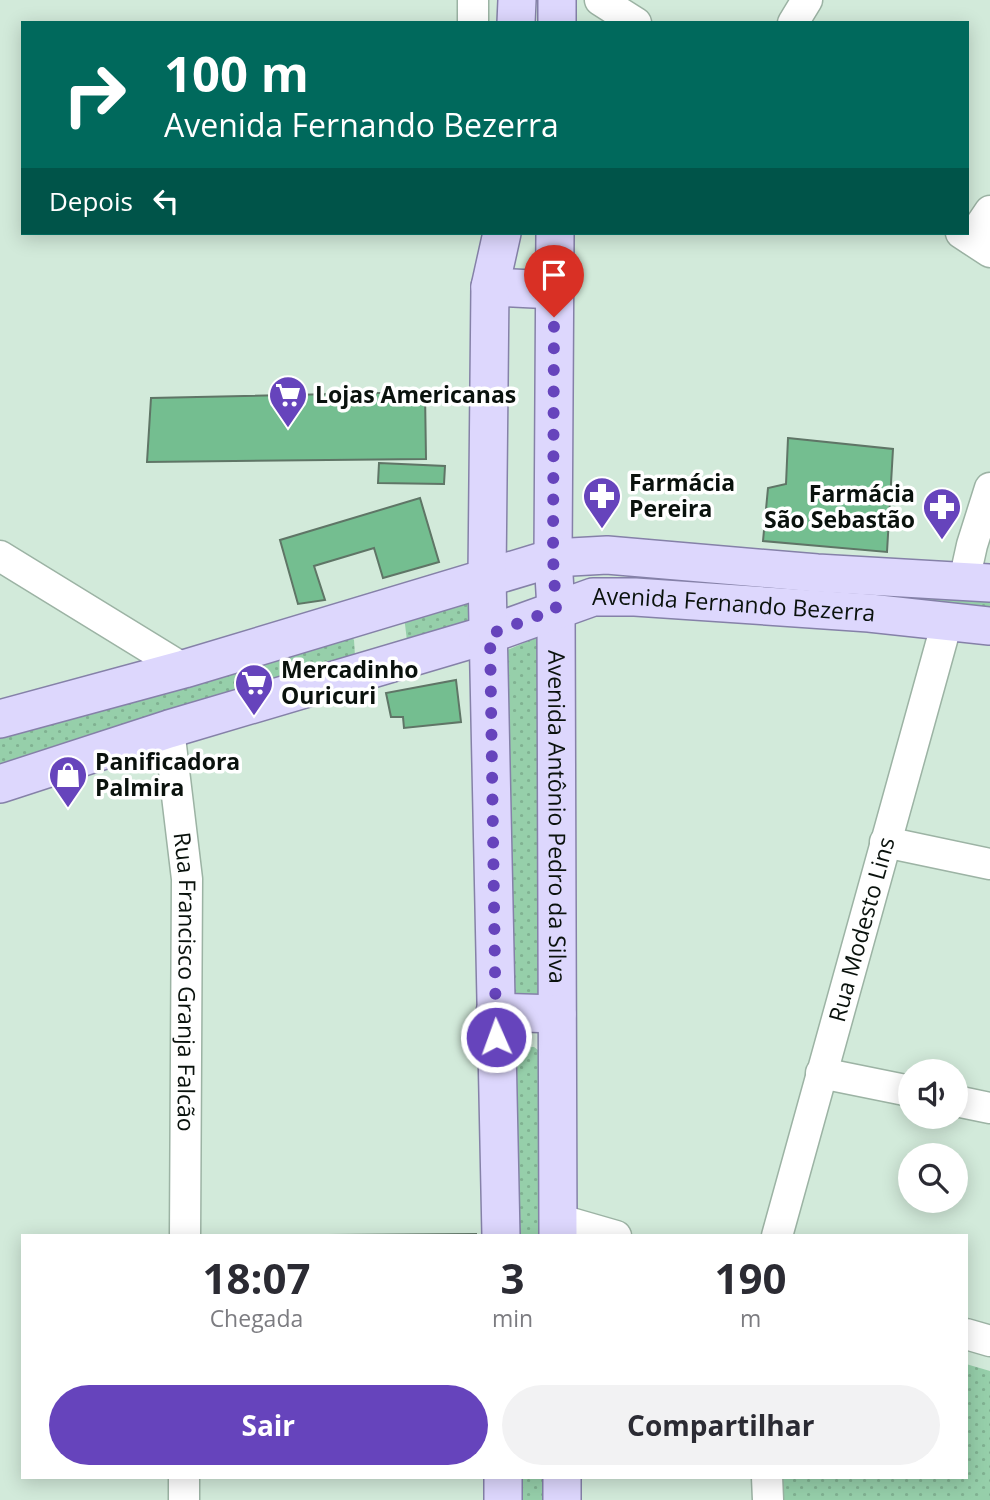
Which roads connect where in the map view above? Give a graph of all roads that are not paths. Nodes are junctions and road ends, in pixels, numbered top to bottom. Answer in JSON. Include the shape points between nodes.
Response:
{"nodes":[{"id":1,"x":473,"y":0,"type":"edge"},
{"id":2,"x":517,"y":0,"type":"edge"},
{"id":3,"x":557,"y":0,"type":"edge"},
{"id":4,"x":600,"y":0,"type":"edge"},
{"id":5,"x":807,"y":0,"type":"edge"},
{"id":6,"x":473,"y":21,"type":"edge"},
{"id":7,"x":516,"y":21,"type":"edge"},
{"id":8,"x":557,"y":21,"type":"edge"},
{"id":9,"x":633,"y":21,"type":"edge"},
{"id":10,"x":794,"y":21,"type":"edge"},
{"id":11,"x":990,"y":211,"type":"edge"},
{"id":12,"x":484,"y":235,"type":"edge"},
{"id":13,"x":502,"y":235,"type":"edge"},
{"id":14,"x":555,"y":235,"type":"edge"},
{"id":15,"x":974,"y":241,"type":"edge"},
{"id":16,"x":491,"y":278,"type":"junction"},
{"id":17,"x":554,"y":290,"type":"junction"},
{"id":18,"x":990,"y":488,"type":"edge"},
{"id":19,"x":0,"y":556,"type":"edge"},
{"id":20,"x":553,"y":558,"type":"junction"},
{"id":21,"x":487,"y":577,"type":"junction"},
{"id":22,"x":977,"y":582,"type":"edge"},
{"id":23,"x":556,"y":609,"type":"junction"},
{"id":24,"x":370,"y":613,"type":"junction"},
{"id":25,"x":947,"y":622,"type":"junction"},
{"id":26,"x":990,"y":626,"type":"edge"},
{"id":27,"x":490,"y":634,"type":"junction"},
{"id":28,"x":380,"y":666,"type":"junction"},
{"id":29,"x":184,"y":669,"type":"junction"},
{"id":30,"x":0,"y":719,"type":"edge"},
{"id":31,"x":169,"y":729,"type":"junction"},
{"id":32,"x":0,"y":783,"type":"edge"},
{"id":33,"x":885,"y":842,"type":"junction"},
{"id":34,"x":990,"y":863,"type":"edge"},
{"id":35,"x":495,"y":1012,"type":"junction"},
{"id":36,"x":557,"y":1014,"type":"junction"},
{"id":37,"x":821,"y":1073,"type":"junction"},
{"id":38,"x":898,"y":1089,"type":"edge"},
{"id":39,"x":968,"y":1103,"type":"edge"},
{"id":40,"x":990,"y":1108,"type":"edge"},
{"id":41,"x":557,"y":1227,"type":"edge"},
{"id":42,"x":185,"y":1234,"type":"edge"},
{"id":43,"x":501,"y":1234,"type":"edge"},
{"id":44,"x":603,"y":1234,"type":"edge"},
{"id":45,"x":778,"y":1234,"type":"edge"},
{"id":46,"x":968,"y":1335,"type":"edge"},
{"id":47,"x":990,"y":1341,"type":"edge"},
{"id":48,"x":184,"y":1479,"type":"edge"},
{"id":49,"x":503,"y":1479,"type":"edge"},
{"id":50,"x":562,"y":1479,"type":"edge"},
{"id":51,"x":768,"y":1479,"type":"edge"},
{"id":52,"x":184,"y":1500,"type":"edge"},
{"id":53,"x":503,"y":1500,"type":"edge"},
{"id":54,"x":562,"y":1500,"type":"edge"},
{"id":55,"x":768,"y":1500,"type":"edge"}],
"edges":[{"from":1,"to":6,"type":"street"},
{"from":2,"to":7,"type":"main road"},
{"from":3,"to":8,"type":"main road"},
{"from":4,"to":9,"type":"street"},
{"from":5,"to":10,"type":"street"},
{"from":11,"to":15,"type":"street"},
{"from":12,"to":16,"type":"street"},
{"from":13,"to":16,"type":"main road"},
{"from":14,"to":17,"type":"main road","name":"Avenida Antônio Pedro da Silva"},
{"from":16,"to":17,"type":"main road"},
{"from":16,"to":21,"type":"main road"},
{"from":17,"to":20,"type":"main road","name":"Avenida Antônio Pedro da Silva"},
{"from":18,"to":22,"type":"street","via":[[972,545]]},
{"from":19,"to":29,"type":"street"},
{"from":20,"to":21,"type":"main road","name":"Avenida Fernando Bezerra"},
{"from":20,"to":22,"type":"main road","name":"Avenida Fernando Bezerra","via":[[607,555]]},
{"from":20,"to":23,"type":"main road","name":"Avenida Antônio Pedro da Silva"},
{"from":21,"to":24,"type":"main road","name":"Avenida Fernando Bezerra"},
{"from":21,"to":27,"type":"main road"},
{"from":23,"to":25,"type":"main road","name":"Avenida Fernando Bezerra","via":[[608,596]]},
{"from":23,"to":27,"type":"main road","name":"Avenida Fernando Bezerra"},
{"from":23,"to":36,"type":"main road","name":"Avenida Antônio Pedro da Silva"},
{"from":24,"to":28,"type":"main road"},
{"from":24,"to":29,"type":"main road","name":"Avenida Fernando Bezerra"},
{"from":25,"to":26,"type":"main road","name":"Avenida Fernando Bezerra"},
{"from":25,"to":33,"type":"street","name":"Rua Modesto Lins"},
{"from":27,"to":28,"type":"main road","name":"Avenida Fernando Bezerra"},
{"from":27,"to":35,"type":"main road"},
{"from":28,"to":31,"type":"main road","name":"Avenida Fernando Bezerra"},
{"from":29,"to":30,"type":"main road","name":"Avenida Fernando Bezerra"},
{"from":31,"to":32,"type":"main road","name":"Avenida Fernando Bezerra"},
{"from":31,"to":42,"type":"street","name":"Rua Francisco Granja Falcão","via":[[187,879]]},
{"from":33,"to":34,"type":"street"},
{"from":33,"to":37,"type":"street","name":"Rua Modesto Lins"},
{"from":35,"to":36,"type":"main road"},
{"from":35,"to":43,"type":"main road"},
{"from":36,"to":41,"type":"main road","name":"Avenida Antônio Pedro da Silva"},
{"from":37,"to":38,"type":"street"},
{"from":37,"to":45,"type":"street","name":"Rua Modesto Lins"},
{"from":39,"to":40,"type":"street"},
{"from":41,"to":44,"type":"street"},
{"from":46,"to":47,"type":"street"},
{"from":48,"to":52,"type":"street"},
{"from":49,"to":53,"type":"main road"},
{"from":50,"to":54,"type":"main road"},
{"from":51,"to":55,"type":"street"}]}
